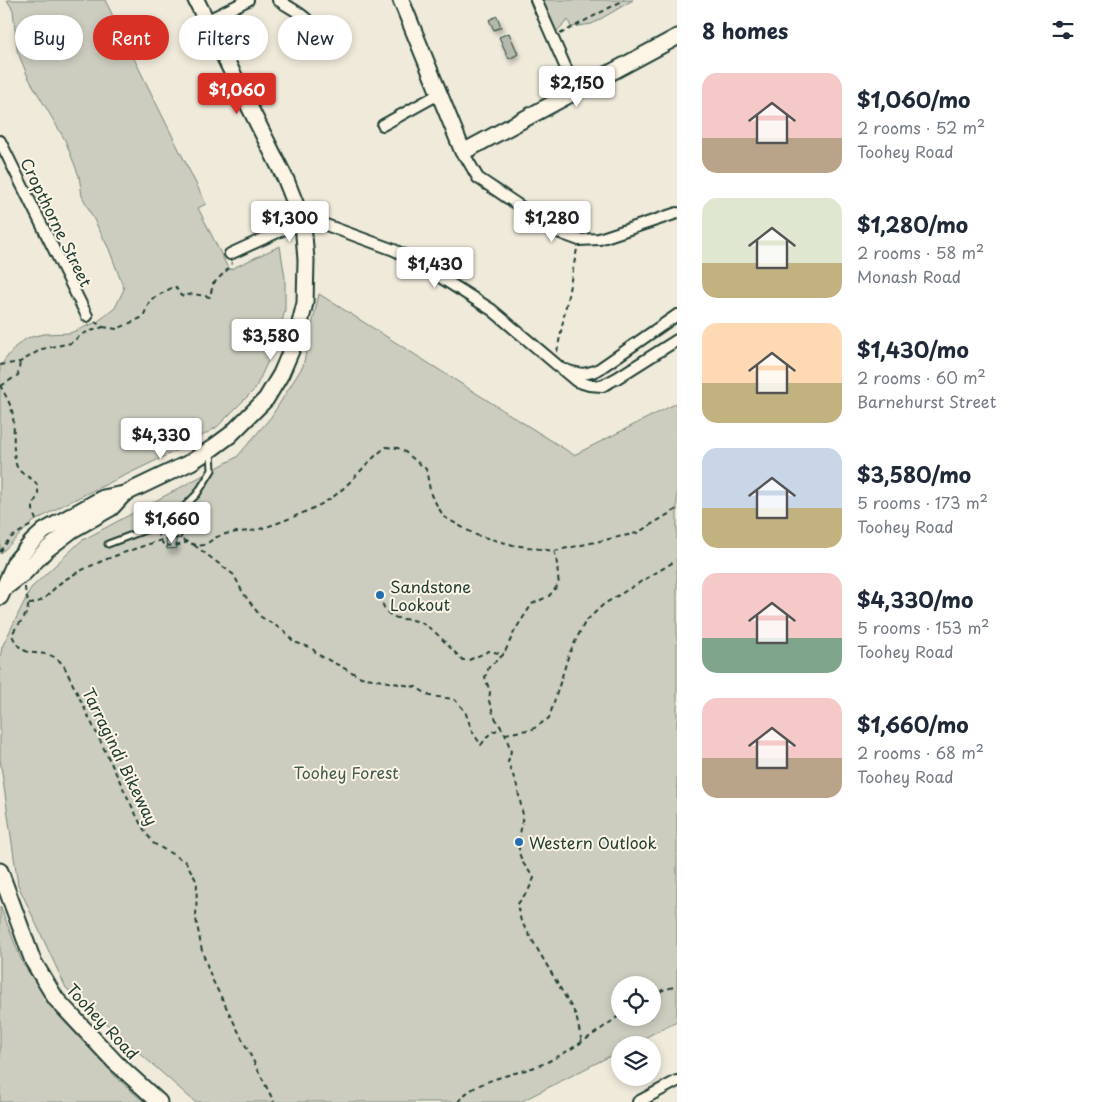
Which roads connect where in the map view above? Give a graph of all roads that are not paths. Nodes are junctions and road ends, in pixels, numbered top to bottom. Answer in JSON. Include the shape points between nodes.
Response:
{"nodes":[{"id":1,"x":196,"y":0,"type":"edge"},
{"id":2,"x":248,"y":0,"type":"edge"},
{"id":3,"x":278,"y":0,"type":"edge"},
{"id":4,"x":401,"y":0,"type":"edge"},
{"id":5,"x":536,"y":0,"type":"edge"},
{"id":6,"x":203,"y":15,"type":"edge"},
{"id":7,"x":218,"y":15,"type":"edge"},
{"id":8,"x":300,"y":15,"type":"edge"},
{"id":9,"x":677,"y":37,"type":"edge"},
{"id":10,"x":226,"y":60,"type":"edge"},
{"id":11,"x":576,"y":91,"type":"junction"},
{"id":12,"x":439,"y":94,"type":"junction"},
{"id":13,"x":382,"y":124,"type":"dead end"},
{"id":14,"x":0,"y":141,"type":"edge"},
{"id":15,"x":463,"y":152,"type":"junction"},
{"id":16,"x":677,"y":213,"type":"edge"},
{"id":17,"x":302,"y":221,"type":"junction"},
{"id":18,"x":233,"y":253,"type":"road end"},
{"id":19,"x":677,"y":315,"type":"edge"},
{"id":20,"x":87,"y":316,"type":"road end"},
{"id":21,"x":677,"y":340,"type":"edge"},
{"id":22,"x":558,"y":367,"type":"junction"},
{"id":23,"x":211,"y":449,"type":"junction"},
{"id":24,"x":108,"y":544,"type":"dead end"},
{"id":25,"x":3,"y":592,"type":"edge"},
{"id":26,"x":0,"y":871,"type":"edge"},
{"id":27,"x":677,"y":1081,"type":"edge"},
{"id":28,"x":159,"y":1102,"type":"edge"},
{"id":29,"x":638,"y":1102,"type":"edge"}],
"edges":[{"from":1,"to":6,"type":"main road"},
{"from":2,"to":7,"type":"street"},
{"from":3,"to":8,"type":"street"},
{"from":4,"to":12,"type":"main road"},
{"from":5,"to":11,"type":"street"},
{"from":9,"to":11,"type":"main road"},
{"from":10,"to":17,"type":"main road","via":[[286,180]]},
{"from":11,"to":15,"type":"main road"},
{"from":12,"to":13,"type":"street"},
{"from":12,"to":15,"type":"main road"},
{"from":14,"to":20,"type":"street","name":"Cropthorne Street"},
{"from":15,"to":16,"type":"street","via":[[478,178],[560,233],[579,240],[599,239]]},
{"from":17,"to":18,"type":"street"},
{"from":17,"to":22,"type":"street","via":[[326,225],[410,258],[492,310]]},
{"from":17,"to":23,"type":"main road","via":[[306,260],[305,304],[296,339],[266,399]]},
{"from":19,"to":22,"type":"street","via":[[588,374],[576,374]]},
{"from":21,"to":22,"type":"street","via":[[602,386],[576,381]]},
{"from":23,"to":24,"type":"lane","via":[[212,470],[197,494],[169,521]]},
{"from":23,"to":25,"type":"main road","via":[[124,494],[111,508],[72,530],[46,550]]},
{"from":26,"to":28,"type":"main road","name":"Toohey Road","via":[[33,961],[56,999],[115,1062]]},
{"from":27,"to":29,"type":"street"}]}
